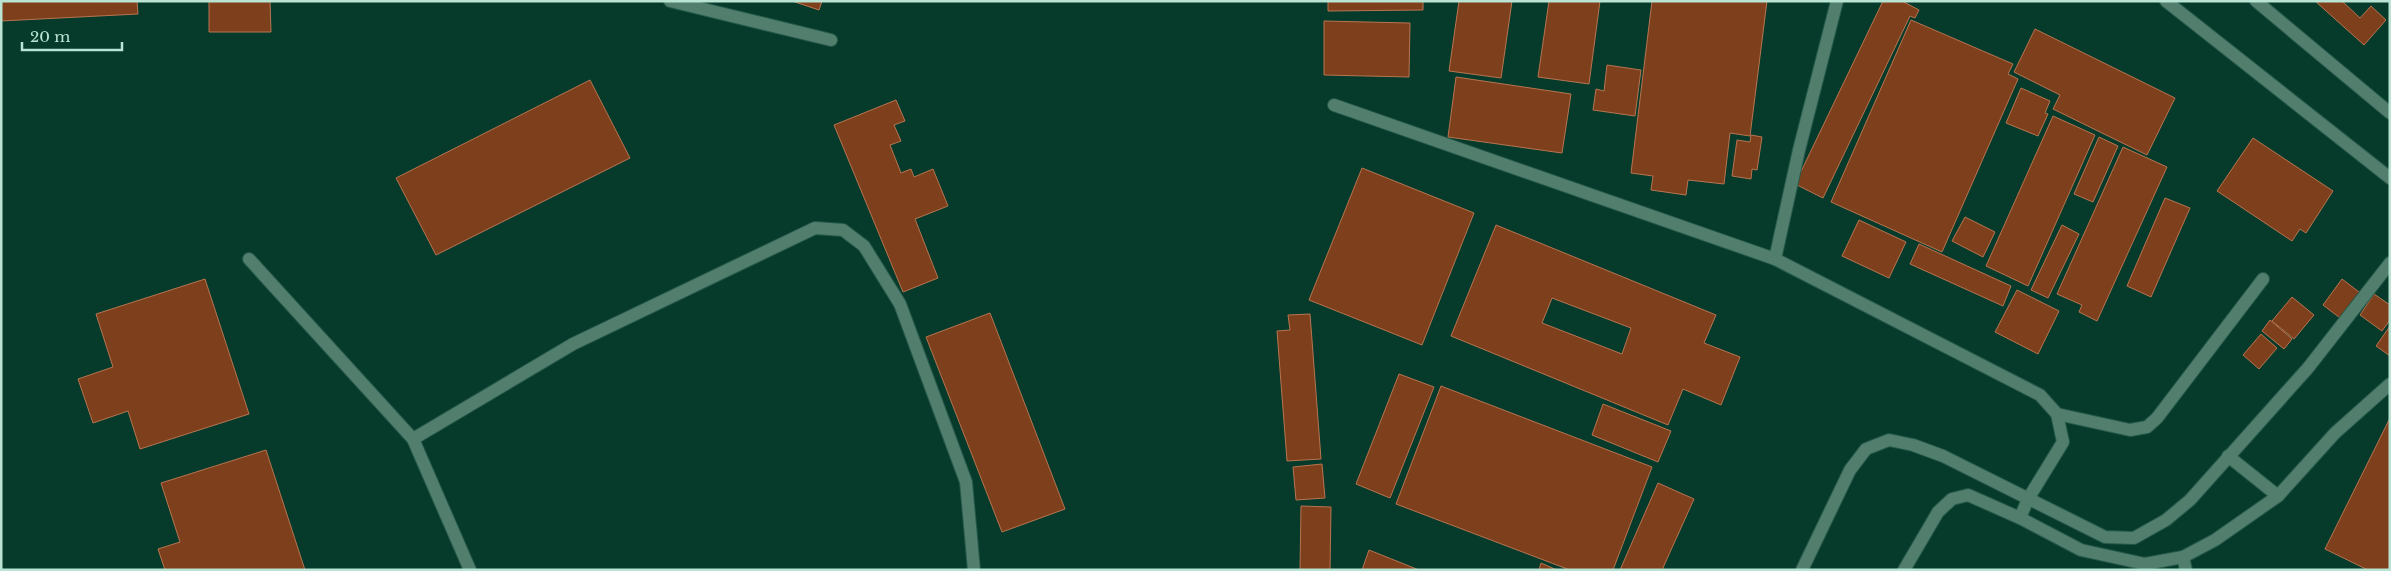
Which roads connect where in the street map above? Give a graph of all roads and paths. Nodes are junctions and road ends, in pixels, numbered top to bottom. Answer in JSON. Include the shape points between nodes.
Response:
{"nodes":[{"id":1,"x":670,"y":1,"type":"edge"},
{"id":2,"x":1837,"y":1,"type":"edge"},
{"id":3,"x":2166,"y":1,"type":"edge"},
{"id":4,"x":2256,"y":1,"type":"edge"},
{"id":5,"x":831,"y":40,"type":"dead end"},
{"id":6,"x":1334,"y":105,"type":"dead end"},
{"id":7,"x":2390,"y":113,"type":"edge"},
{"id":8,"x":2390,"y":178,"type":"edge"},
{"id":9,"x":249,"y":259,"type":"dead end"},
{"id":10,"x":1775,"y":259,"type":"junction"},
{"id":11,"x":2390,"y":263,"type":"edge"},
{"id":12,"x":2263,"y":279,"type":"dead end"},
{"id":13,"x":2390,"y":384,"type":"edge"},
{"id":14,"x":2057,"y":414,"type":"junction"},
{"id":15,"x":414,"y":439,"type":"junction"},
{"id":16,"x":2228,"y":456,"type":"junction"},
{"id":17,"x":2278,"y":496,"type":"junction"},
{"id":18,"x":2028,"y":498,"type":"junction"},
{"id":19,"x":2020,"y":518,"type":"junction"},
{"id":20,"x":2183,"y":557,"type":"junction"},
{"id":21,"x":470,"y":570,"type":"edge"},
{"id":22,"x":974,"y":570,"type":"edge"},
{"id":23,"x":1802,"y":570,"type":"edge"},
{"id":24,"x":1904,"y":570,"type":"edge"},
{"id":25,"x":2186,"y":570,"type":"edge"}],
"edges":[{"from":1,"to":5,"type":"street"},
{"from":2,"to":10,"type":"street"},
{"from":3,"to":8,"type":"street"},
{"from":4,"to":7,"type":"street"},
{"from":6,"to":10,"type":"street"},
{"from":9,"to":15,"type":"street"},
{"from":10,"to":14,"type":"street","via":[[2040,395]]},
{"from":11,"to":16,"type":"street","via":[[2308,368]]},
{"from":12,"to":14,"type":"street","via":[[2157,418],[2147,426],[2130,430]]},
{"from":13,"to":17,"type":"street","via":[[2335,433]]},
{"from":14,"to":18,"type":"street","via":[[2063,442]]},
{"from":15,"to":21,"type":"street"},
{"from":15,"to":22,"type":"street","via":[[582,340],[815,228],[843,230],[864,246],[900,304],[966,482]]},
{"from":16,"to":17,"type":"street"},
{"from":16,"to":18,"type":"street","via":[[2184,505],[2166,520],[2134,538],[2105,538]]},
{"from":17,"to":20,"type":"street","via":[[2215,540]]},
{"from":18,"to":19,"type":"street"},
{"from":18,"to":23,"type":"street","via":[[1943,456],[1889,440],[1866,449],[1850,470]]},
{"from":19,"to":20,"type":"street","via":[[2081,550],[2144,564]]},
{"from":19,"to":24,"type":"street","via":[[1968,495],[1952,499],[1926,529]]},
{"from":20,"to":25,"type":"street"}]}
